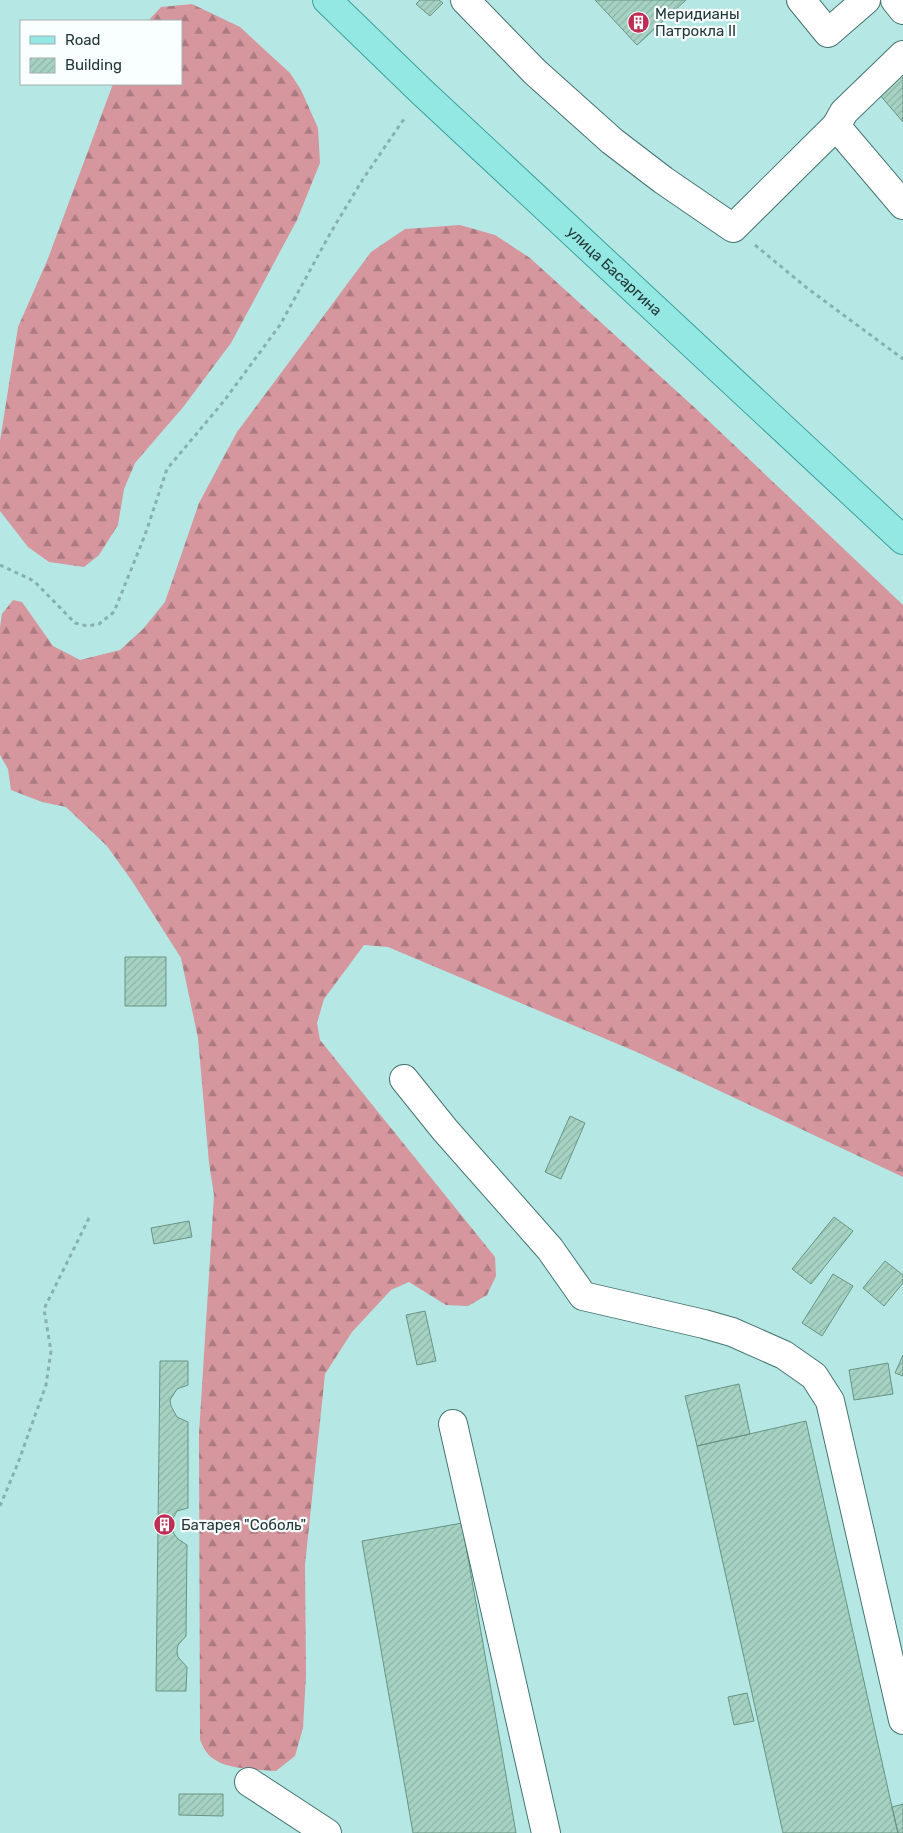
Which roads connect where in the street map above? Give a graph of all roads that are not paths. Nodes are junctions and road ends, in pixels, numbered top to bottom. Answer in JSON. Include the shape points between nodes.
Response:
{"nodes":[{"id":1,"x":327,"y":0,"type":"edge"},
{"id":2,"x":801,"y":0,"type":"edge"},
{"id":3,"x":866,"y":0,"type":"edge"},
{"id":4,"x":895,"y":0,"type":"edge"},
{"id":5,"x":473,"y":3,"type":"edge"},
{"id":6,"x":903,"y":10,"type":"edge"},
{"id":7,"x":903,"y":55,"type":"edge"},
{"id":8,"x":836,"y":126,"type":"junction"},
{"id":9,"x":903,"y":205,"type":"edge"},
{"id":10,"x":903,"y":540,"type":"edge"},
{"id":11,"x":404,"y":1079,"type":"dead end"},
{"id":12,"x":453,"y":1424,"type":"dead end"},
{"id":13,"x":903,"y":1720,"type":"edge"},
{"id":14,"x":249,"y":1782,"type":"dead end"},
{"id":15,"x":327,"y":1833,"type":"edge"},
{"id":16,"x":546,"y":1833,"type":"edge"}],
"edges":[{"from":1,"to":10,"type":"main road","name":"улица Басаргина"},
{"from":2,"to":3,"type":"street","via":[[828,33]]},
{"from":4,"to":6,"type":"street"},
{"from":5,"to":8,"type":"street","via":[[535,72],[612,141],[733,228]]},
{"from":7,"to":8,"type":"street","via":[[844,112]]},
{"from":8,"to":9,"type":"street"},
{"from":11,"to":13,"type":"street","via":[[550,1249],[583,1296],[732,1332],[784,1355],[814,1376],[830,1401]]},
{"from":12,"to":16,"type":"street"},
{"from":14,"to":15,"type":"street"}]}
